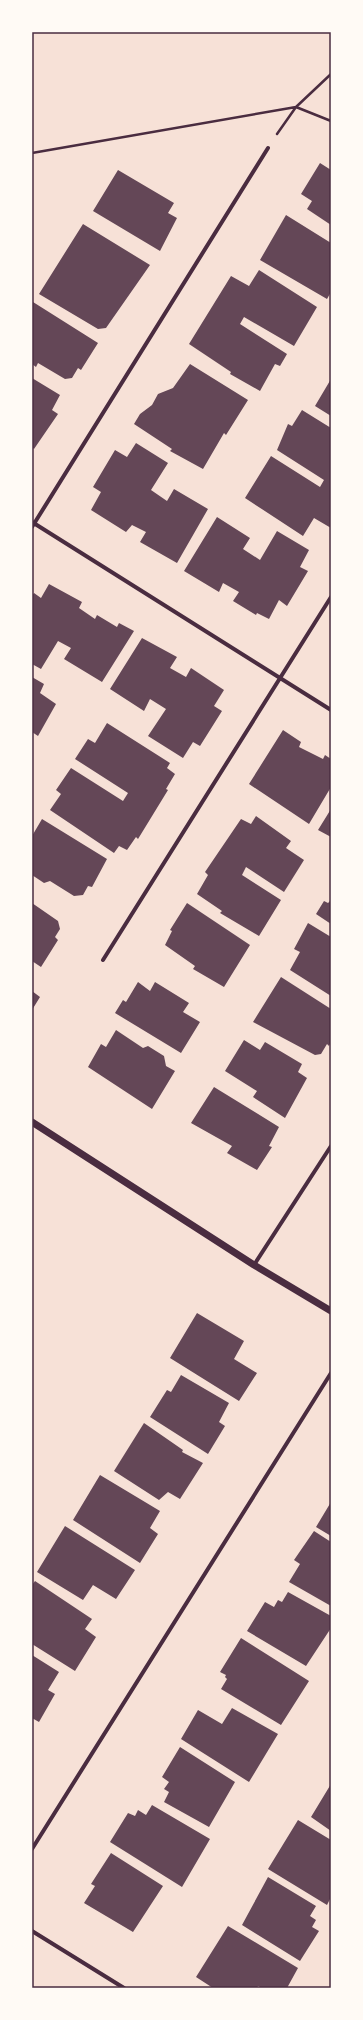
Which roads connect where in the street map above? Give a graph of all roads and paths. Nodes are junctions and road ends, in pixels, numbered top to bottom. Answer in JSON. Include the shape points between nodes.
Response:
{"nodes":[{"id":1,"x":331,"y":74,"type":"edge"},
{"id":2,"x":296,"y":107,"type":"junction"},
{"id":3,"x":331,"y":121,"type":"edge"},
{"id":4,"x":268,"y":148,"type":"joint"},
{"id":5,"x":32,"y":153,"type":"edge"},
{"id":6,"x":33,"y":524,"type":"edge"},
{"id":7,"x":331,"y":597,"type":"edge"},
{"id":8,"x":280,"y":677,"type":"junction"},
{"id":9,"x":331,"y":710,"type":"edge"},
{"id":10,"x":104,"y":960,"type":"dead end"},
{"id":11,"x":32,"y":1122,"type":"edge"},
{"id":12,"x":331,"y":1146,"type":"edge"},
{"id":13,"x":254,"y":1265,"type":"junction"},
{"id":14,"x":331,"y":1311,"type":"edge"},
{"id":15,"x":331,"y":1373,"type":"edge"},
{"id":16,"x":32,"y":1849,"type":"edge"},
{"id":17,"x":32,"y":1931,"type":"edge"},
{"id":18,"x":124,"y":1988,"type":"edge"}],
"edges":[{"from":1,"to":2,"type":"path"},
{"from":2,"to":3,"type":"path"},
{"from":2,"to":4,"type":"path"},
{"from":2,"to":5,"type":"path"},
{"from":4,"to":6,"type":"street"},
{"from":6,"to":8,"type":"street"},
{"from":7,"to":8,"type":"street"},
{"from":8,"to":9,"type":"street"},
{"from":8,"to":10,"type":"street"},
{"from":11,"to":13,"type":"street"},
{"from":12,"to":13,"type":"street"},
{"from":13,"to":14,"type":"street"},
{"from":15,"to":16,"type":"street"},
{"from":17,"to":18,"type":"street"}]}
